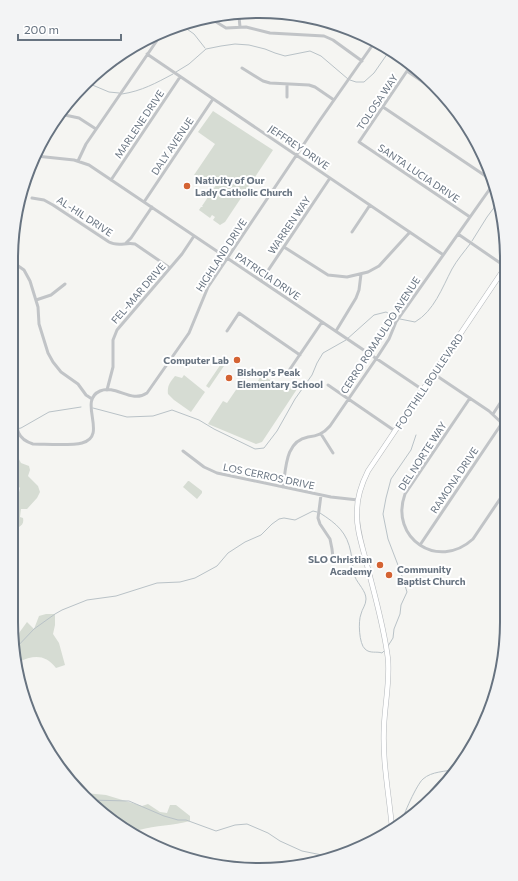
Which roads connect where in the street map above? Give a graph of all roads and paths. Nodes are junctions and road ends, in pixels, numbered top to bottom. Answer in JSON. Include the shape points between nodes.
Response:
{"nodes":[{"id":1,"x":239,"y":19,"type":"edge"},
{"id":2,"x":216,"y":22,"type":"edge"},
{"id":3,"x":240,"y":27,"type":"junction"},
{"id":4,"x":157,"y":41,"type":"edge"},
{"id":5,"x":372,"y":46,"type":"edge"},
{"id":6,"x":147,"y":54,"type":"junction"},
{"id":7,"x":362,"y":61,"type":"junction"},
{"id":8,"x":242,"y":68,"type":"dead end"},
{"id":9,"x":180,"y":77,"type":"junction"},
{"id":10,"x":420,"y":80,"type":"edge"},
{"id":11,"x":287,"y":84,"type":"junction"},
{"id":12,"x":287,"y":97,"type":"dead end"},
{"id":13,"x":213,"y":99,"type":"junction"},
{"id":14,"x":334,"y":100,"type":"junction"},
{"id":15,"x":383,"y":106,"type":"junction"},
{"id":16,"x":66,"y":115,"type":"edge"},
{"id":17,"x":96,"y":129,"type":"junction"},
{"id":18,"x":359,"y":142,"type":"joint"},
{"id":19,"x":297,"y":155,"type":"junction"},
{"id":20,"x":41,"y":157,"type":"edge"},
{"id":21,"x":78,"y":161,"type":"junction"},
{"id":22,"x":485,"y":177,"type":"edge"},
{"id":23,"x":330,"y":178,"type":"junction"},
{"id":24,"x":111,"y":180,"type":"junction"},
{"id":25,"x":489,"y":188,"type":"edge"},
{"id":26,"x":32,"y":198,"type":"dead end"},
{"id":27,"x":144,"y":202,"type":"junction"},
{"id":28,"x":370,"y":205,"type":"junction"},
{"id":29,"x":152,"y":207,"type":"junction"},
{"id":30,"x":470,"y":217,"type":"junction"},
{"id":31,"x":352,"y":232,"type":"dead end"},
{"id":32,"x":410,"y":232,"type":"junction"},
{"id":33,"x":458,"y":234,"type":"junction"},
{"id":34,"x":194,"y":236,"type":"junction"},
{"id":35,"x":123,"y":244,"type":"junction"},
{"id":36,"x":284,"y":247,"type":"junction"},
{"id":37,"x":442,"y":254,"type":"junction"},
{"id":38,"x":227,"y":258,"type":"junction"},
{"id":39,"x":500,"y":262,"type":"edge"},
{"id":40,"x":18,"y":266,"type":"edge"},
{"id":41,"x":170,"y":268,"type":"junction"},
{"id":42,"x":361,"y":274,"type":"junction"},
{"id":43,"x":500,"y":275,"type":"edge"},
{"id":44,"x":261,"y":280,"type":"junction"},
{"id":45,"x":65,"y":284,"type":"dead end"},
{"id":46,"x":36,"y":300,"type":"junction"},
{"id":47,"x":322,"y":322,"type":"junction"},
{"id":48,"x":227,"y":331,"type":"dead end"},
{"id":49,"x":336,"y":331,"type":"junction"},
{"id":50,"x":300,"y":355,"type":"junction"},
{"id":51,"x":377,"y":359,"type":"junction"},
{"id":52,"x":288,"y":372,"type":"dead end"},
{"id":53,"x":434,"y":374,"type":"junction"},
{"id":54,"x":328,"y":385,"type":"dead end"},
{"id":55,"x":107,"y":390,"type":"junction"},
{"id":56,"x":423,"y":390,"type":"junction"},
{"id":57,"x":470,"y":398,"type":"junction"},
{"id":58,"x":92,"y":399,"type":"junction"},
{"id":59,"x":348,"y":400,"type":"junction"},
{"id":60,"x":500,"y":403,"type":"edge"},
{"id":61,"x":493,"y":414,"type":"junction"},
{"id":62,"x":500,"y":421,"type":"edge"},
{"id":63,"x":500,"y":426,"type":"edge"},
{"id":64,"x":18,"y":430,"type":"edge"},
{"id":65,"x":395,"y":431,"type":"junction"},
{"id":66,"x":321,"y":434,"type":"junction"},
{"id":67,"x":183,"y":451,"type":"dead end"},
{"id":68,"x":333,"y":453,"type":"dead end"},
{"id":69,"x":283,"y":487,"type":"junction"},
{"id":70,"x":321,"y":495,"type":"junction"},
{"id":71,"x":500,"y":499,"type":"edge"},
{"id":72,"x":358,"y":500,"type":"junction"},
{"id":73,"x":420,"y":545,"type":"junction"},
{"id":74,"x":333,"y":558,"type":"dead end"},
{"id":75,"x":392,"y":823,"type":"edge"}],
"edges":[{"from":1,"to":3,"type":"street"},
{"from":2,"to":3,"type":"street","via":[[224,27]]},
{"from":3,"to":7,"type":"street","via":[[270,33],[324,36]]},
{"from":4,"to":6,"type":"street"},
{"from":5,"to":7,"type":"street","name":"HIGHLAND DRIVE"},
{"from":6,"to":9,"type":"street","name":"JEFFREY DRIVE"},
{"from":6,"to":17,"type":"street"},
{"from":7,"to":14,"type":"street","name":"HIGHLAND DRIVE"},
{"from":8,"to":11,"type":"street","via":[[265,82]]},
{"from":9,"to":13,"type":"street","name":"JEFFREY DRIVE"},
{"from":9,"to":24,"type":"street","name":"MARLENE DRIVE"},
{"from":10,"to":15,"type":"street","name":"TOLOSA WAY","via":[[407,71]]},
{"from":11,"to":12,"type":"street"},
{"from":11,"to":14,"type":"street","via":[[313,86]]},
{"from":13,"to":19,"type":"street","name":"JEFFREY DRIVE"},
{"from":13,"to":27,"type":"street","name":"DALY AVENUE"},
{"from":14,"to":19,"type":"street","name":"HIGHLAND DRIVE"},
{"from":15,"to":18,"type":"street","name":"TOLOSA WAY"},
{"from":15,"to":22,"type":"street"},
{"from":16,"to":17,"type":"street","via":[[79,118]]},
{"from":17,"to":21,"type":"street"},
{"from":18,"to":30,"type":"street","name":"SANTA LUCIA DRIVE"},
{"from":19,"to":23,"type":"street","name":"JEFFREY DRIVE"},
{"from":19,"to":38,"type":"street","name":"HIGHLAND DRIVE"},
{"from":20,"to":21,"type":"street","name":"PATRICIA DRIVE"},
{"from":21,"to":24,"type":"street","name":"PATRICIA DRIVE","via":[[89,165]]},
{"from":23,"to":28,"type":"street","name":"JEFFREY DRIVE"},
{"from":23,"to":36,"type":"street","name":"WARREN WAY"},
{"from":24,"to":27,"type":"street","name":"PATRICIA DRIVE"},
{"from":25,"to":30,"type":"street","name":"CERRO ROMAULDO AVENUE"},
{"from":26,"to":35,"type":"street","name":"AL-HIL DRIVE","via":[[53,205],[109,242]]},
{"from":27,"to":29,"type":"street","name":"PATRICIA DRIVE"},
{"from":28,"to":31,"type":"street"},
{"from":28,"to":32,"type":"street","name":"JEFFREY DRIVE"},
{"from":29,"to":34,"type":"street","name":"PATRICIA DRIVE"},
{"from":29,"to":35,"type":"street","via":[[131,238]]},
{"from":30,"to":33,"type":"street","name":"CERRO ROMAULDO AVENUE"},
{"from":32,"to":37,"type":"street","name":"JEFFREY DRIVE"},
{"from":32,"to":42,"type":"street","via":[[379,266]]},
{"from":33,"to":37,"type":"street","name":"CERRO ROMAULDO AVENUE"},
{"from":33,"to":39,"type":"street"},
{"from":34,"to":38,"type":"street","name":"PATRICIA DRIVE"},
{"from":34,"to":41,"type":"street","name":"FEL-MAR DRIVE"},
{"from":35,"to":41,"type":"street","name":"AL-HIL DRIVE","via":[[135,244]]},
{"from":36,"to":42,"type":"street","via":[[328,275],[348,277]]},
{"from":36,"to":44,"type":"street","name":"WARREN WAY"},
{"from":37,"to":51,"type":"street","name":"CERRO ROMAULDO AVENUE","via":[[396,322]]},
{"from":38,"to":44,"type":"street","name":"PATRICIA DRIVE"},
{"from":38,"to":55,"type":"street","name":"HIGHLAND DRIVE","via":[[205,292],[189,333],[147,394],[136,398]]},
{"from":40,"to":46,"type":"street","via":[[26,273]]},
{"from":41,"to":55,"type":"street","name":"FEL-MAR DRIVE","via":[[115,333],[113,367]]},
{"from":42,"to":49,"type":"street","via":[[356,298]]},
{"from":43,"to":53,"type":"street","name":"FOOTHILL BOULEVARD"},
{"from":44,"to":47,"type":"street","name":"PATRICIA DRIVE"},
{"from":45,"to":46,"type":"street","via":[[51,295]]},
{"from":46,"to":58,"type":"street","via":[[39,324],[53,362]]},
{"from":47,"to":49,"type":"street","name":"PATRICIA DRIVE"},
{"from":47,"to":50,"type":"street"},
{"from":48,"to":50,"type":"street","via":[[239,313]]},
{"from":49,"to":51,"type":"street","name":"PATRICIA DRIVE"},
{"from":50,"to":52,"type":"street"},
{"from":51,"to":56,"type":"street","name":"PATRICIA DRIVE"},
{"from":51,"to":59,"type":"street","name":"CERRO ROMAULDO AVENUE"},
{"from":53,"to":56,"type":"street","name":"FOOTHILL BOULEVARD"},
{"from":53,"to":57,"type":"street"},
{"from":54,"to":59,"type":"street"},
{"from":55,"to":58,"type":"street","via":[[98,392]]},
{"from":56,"to":65,"type":"street","name":"FOOTHILL BOULEVARD"},
{"from":57,"to":61,"type":"street"},
{"from":57,"to":73,"type":"street","name":"DEL NORTE WAY","via":[[408,488],[403,500],[404,525],[410,536]]},
{"from":58,"to":64,"type":"street","via":[[90,405],[94,430],[88,440],[78,444],[33,444],[21,438]]},
{"from":59,"to":65,"type":"street"},
{"from":59,"to":66,"type":"street","name":"CERRO ROMAULDO AVENUE","via":[[330,426]]},
{"from":60,"to":61,"type":"street"},
{"from":61,"to":62,"type":"street"},
{"from":63,"to":73,"type":"street","name":"RAMONA DRIVE"},
{"from":65,"to":72,"type":"street","name":"FOOTHILL BOULEVARD","via":[[365,476]]},
{"from":66,"to":68,"type":"street"},
{"from":66,"to":69,"type":"street","via":[[301,439],[291,448]]},
{"from":67,"to":69,"type":"street","name":"LOS CERROS DRIVE","via":[[213,472]]},
{"from":69,"to":70,"type":"street","name":"LOS CERROS DRIVE"},
{"from":70,"to":72,"type":"street","name":"LOS CERROS DRIVE"},
{"from":70,"to":74,"type":"street","via":[[318,518],[330,539]]},
{"from":71,"to":73,"type":"street","via":[[476,534],[462,547],[444,552],[431,551]]},
{"from":72,"to":75,"type":"street","name":"FOOTHILL BOULEVARD","via":[[358,529],[388,659],[384,741]]}]}
